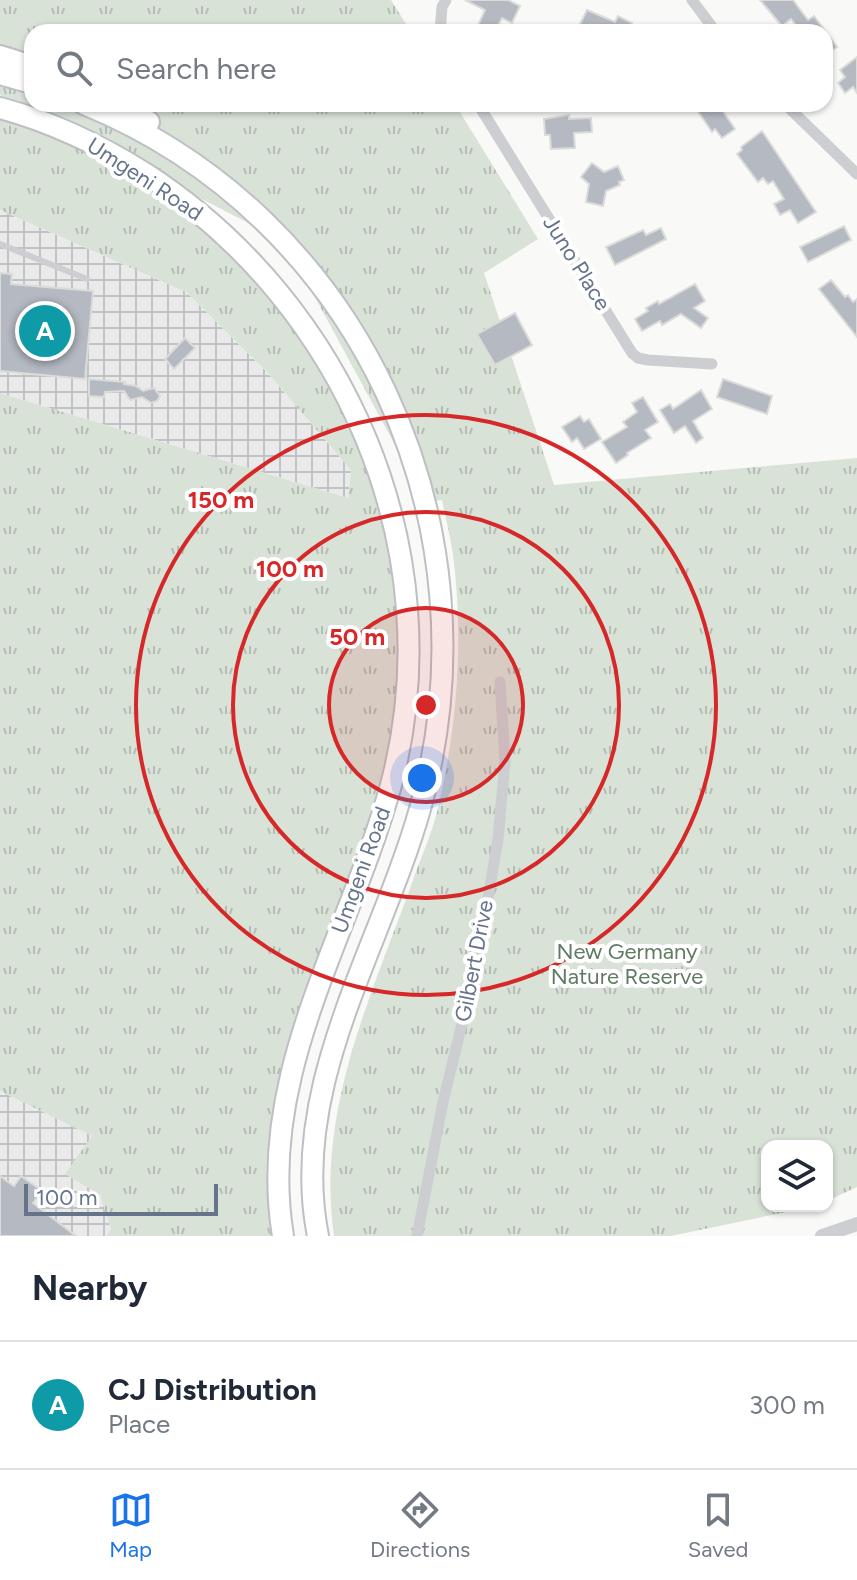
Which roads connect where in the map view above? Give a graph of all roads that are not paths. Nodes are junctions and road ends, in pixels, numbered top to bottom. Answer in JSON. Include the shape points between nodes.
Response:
{"nodes":[{"id":1,"x":446,"y":0,"type":"edge"},
{"id":2,"x":692,"y":0,"type":"edge"},
{"id":3,"x":441,"y":24,"type":"edge"},
{"id":4,"x":710,"y":24,"type":"edge"},
{"id":5,"x":0,"y":56,"type":"edge"},
{"id":6,"x":24,"y":64,"type":"edge"},
{"id":7,"x":0,"y":74,"type":"edge"},
{"id":8,"x":24,"y":81,"type":"edge"},
{"id":9,"x":0,"y":111,"type":"edge"},
{"id":10,"x":101,"y":112,"type":"edge"},
{"id":11,"x":132,"y":112,"type":"edge"},
{"id":12,"x":483,"y":112,"type":"edge"},
{"id":13,"x":793,"y":112,"type":"edge"},
{"id":14,"x":857,"y":174,"type":"edge"},
{"id":15,"x":285,"y":242,"type":"junction"},
{"id":16,"x":0,"y":244,"type":"edge"},
{"id":17,"x":87,"y":279,"type":"dead end"},
{"id":18,"x":712,"y":364,"type":"dead end"},
{"id":19,"x":500,"y":682,"type":"dead end"},
{"id":20,"x":857,"y":1224,"type":"edge"},
{"id":21,"x":283,"y":1236,"type":"edge"},
{"id":22,"x":318,"y":1236,"type":"edge"},
{"id":23,"x":417,"y":1236,"type":"edge"},
{"id":24,"x":822,"y":1236,"type":"edge"}],
"edges":[{"from":1,"to":3,"type":"street"},
{"from":2,"to":4,"type":"street"},
{"from":5,"to":6,"type":"highway"},
{"from":7,"to":8,"type":"highway"},
{"from":9,"to":21,"type":"highway","name":"Umgeni Road","via":[[68,131],[119,157],[206,217],[254,262],[293,308],[345,391],[376,465],[394,527],[407,616],[401,737],[376,833],[299,1039],[279,1157]]},
{"from":10,"to":15,"type":"highway","name":"Umgeni Road","via":[[148,134],[195,166]]},
{"from":11,"to":15,"type":"highway","via":[[200,156]]},
{"from":12,"to":18,"type":"street","name":"Juno Place","via":[[632,353],[648,360]]},
{"from":13,"to":14,"type":"street"},
{"from":15,"to":22,"type":"highway","name":"Umgeni Road","via":[[355,335],[384,388],[426,502],[443,605],[443,677],[434,754],[407,855],[349,1004],[322,1095],[314,1178]]},
{"from":16,"to":17,"type":"lane"},
{"from":19,"to":23,"type":"street","name":"Gilbert Drive","via":[[505,762],[498,839],[478,958]]},
{"from":20,"to":24,"type":"street"}]}
